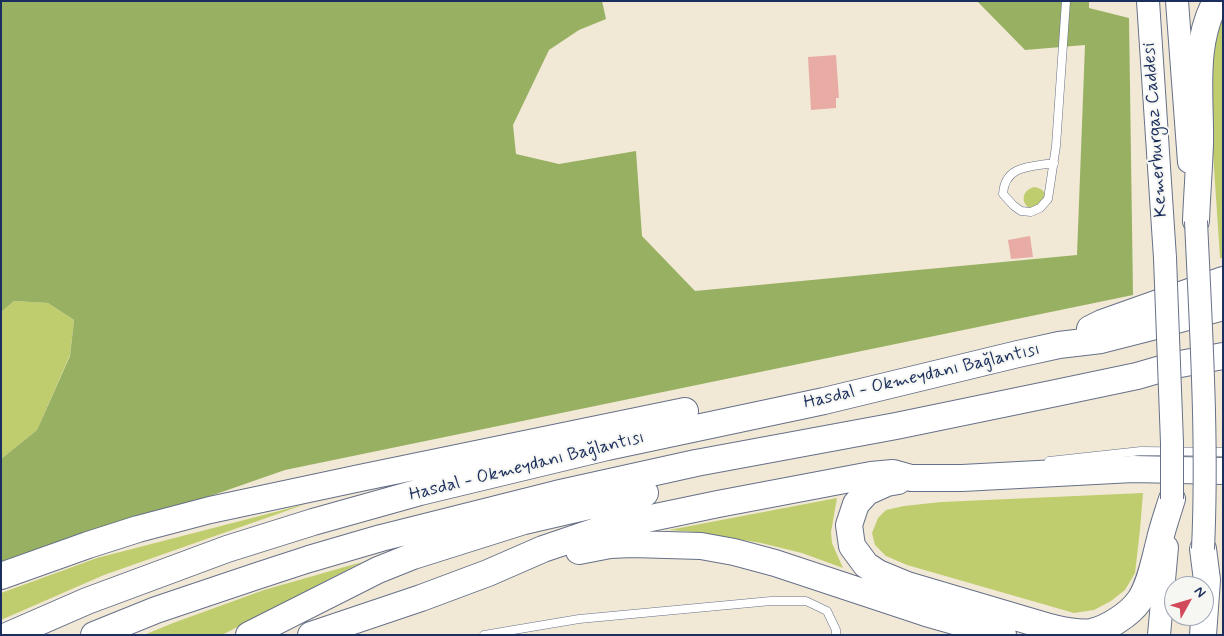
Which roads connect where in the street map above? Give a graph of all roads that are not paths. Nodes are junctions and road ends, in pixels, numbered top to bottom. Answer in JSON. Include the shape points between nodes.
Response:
{"nodes":[{"id":1,"x":1066,"y":1,"type":"edge"},
{"id":2,"x":1148,"y":1,"type":"edge"},
{"id":3,"x":1177,"y":1,"type":"edge"},
{"id":4,"x":1216,"y":1,"type":"edge"},
{"id":5,"x":1054,"y":163,"type":"junction"},
{"id":6,"x":1196,"y":220,"type":"junction"},
{"id":7,"x":1223,"y":280,"type":"edge"},
{"id":8,"x":1223,"y":307,"type":"edge"},
{"id":9,"x":1059,"y":346,"type":"junction"},
{"id":10,"x":1223,"y":356,"type":"edge"},
{"id":11,"x":1223,"y":373,"type":"edge"},
{"id":12,"x":1121,"y":379,"type":"junction"},
{"id":13,"x":824,"y":401,"type":"junction"},
{"id":14,"x":766,"y":450,"type":"junction"},
{"id":15,"x":1223,"y":452,"type":"edge"},
{"id":16,"x":1044,"y":461,"type":"dead end"},
{"id":17,"x":948,"y":469,"type":"dead end"},
{"id":18,"x":1223,"y":471,"type":"edge"},
{"id":19,"x":910,"y":478,"type":"junction"},
{"id":20,"x":1172,"y":499,"type":"junction"},
{"id":21,"x":1203,"y":549,"type":"junction"},
{"id":22,"x":488,"y":573,"type":"junction"},
{"id":23,"x":1,"y":576,"type":"edge"},
{"id":24,"x":1199,"y":576,"type":"edge"},
{"id":25,"x":9,"y":635,"type":"edge"},
{"id":26,"x":94,"y":635,"type":"edge"},
{"id":27,"x":249,"y":635,"type":"edge"},
{"id":28,"x":311,"y":635,"type":"edge"},
{"id":29,"x":484,"y":635,"type":"edge"},
{"id":30,"x":836,"y":635,"type":"edge"},
{"id":31,"x":1003,"y":635,"type":"edge"},
{"id":32,"x":1159,"y":635,"type":"edge"},
{"id":33,"x":1203,"y":635,"type":"edge"}],
"edges":[{"from":1,"to":5,"type":"lane"},
{"from":2,"to":20,"type":"main road","name":"Kemerburgaz Caddesi","bridge":true,"via":[[1165,258]]},
{"from":3,"to":6,"type":"main road","name":"Kemerburgaz Caddesi"},
{"from":4,"to":6,"type":"highway","via":[[1206,26],[1199,69]]},
{"from":5,"to":5,"type":"lane","via":[[1048,199],[1040,208],[1021,212],[1003,194],[1004,184],[1014,171]]},
{"from":6,"to":21,"type":"main road","name":"Kemerburgaz Caddesi","bridge":true,"via":[[1205,431]]},
{"from":7,"to":9,"type":"highway","via":[[1102,323]]},
{"from":8,"to":9,"type":"highway","via":[[1101,340]]},
{"from":9,"to":13,"type":"highway","name":"Hasdal - Okmeydanı Bağlantısı"},
{"from":10,"to":12,"type":"highway","name":"Hasdal - Okmeydanı Bağlantısı"},
{"from":11,"to":12,"type":"highway","via":[[1146,384]]},
{"from":12,"to":14,"type":"highway","name":"Hasdal - Okmeydanı Bağlantısı"},
{"from":13,"to":23,"type":"highway","via":[[789,395],[758,397],[325,485],[138,529]]},
{"from":13,"to":25,"type":"highway","name":"Hasdal - Okmeydanı Bağlantısı","via":[[597,449],[313,522],[181,565]]},
{"from":14,"to":26,"type":"highway","name":"Hasdal - Okmeydanı Bağlantısı","via":[[556,494],[381,538],[249,578]]},
{"from":14,"to":27,"type":"highway","via":[[687,483],[524,521],[413,556],[378,570]]},
{"from":15,"to":16,"type":"lane","via":[[1141,451]]},
{"from":17,"to":19,"type":"lane"},
{"from":18,"to":19,"type":"highway","via":[[1133,469]]},
{"from":19,"to":20,"type":"highway","via":[[867,492],[856,504],[849,525],[852,546],[866,565],[907,586],[1072,632],[1103,628],[1139,601],[1153,567]]},
{"from":19,"to":22,"type":"highway","via":[[893,473],[871,474],[617,525],[543,549]]},
{"from":20,"to":32,"type":"main road","name":"Kemerburgaz Caddesi"},
{"from":21,"to":24,"type":"main road","name":"Kemerburgaz Caddesi"},
{"from":21,"to":33,"type":"highway","via":[[1207,580]]},
{"from":22,"to":28,"type":"highway"},
{"from":22,"to":31,"type":"highway","via":[[610,545],[701,546],[775,563]]},
{"from":29,"to":30,"type":"lane","via":[[578,618],[771,601],[806,601],[827,611]]}]}
